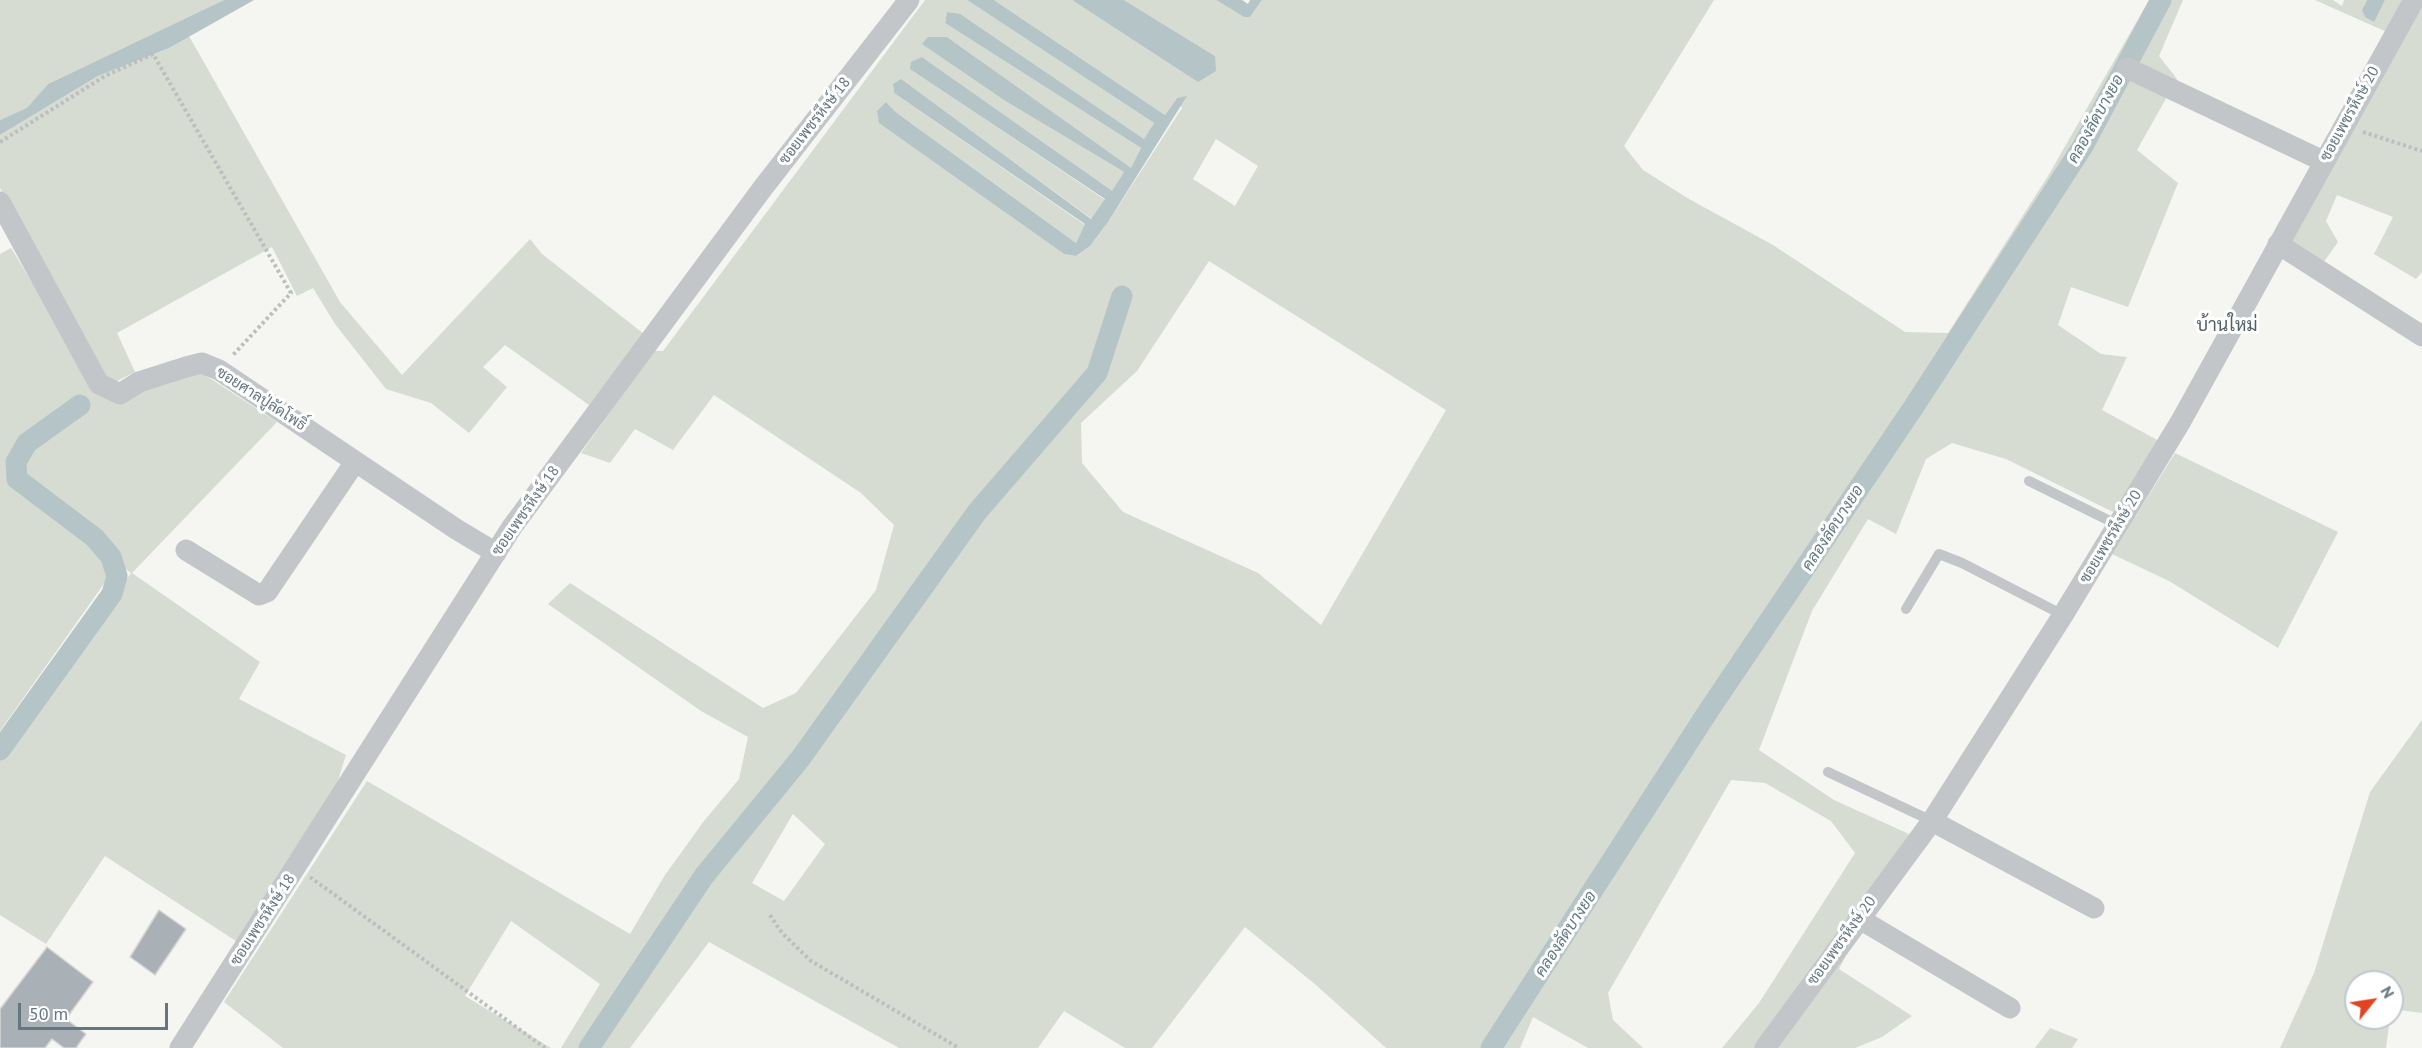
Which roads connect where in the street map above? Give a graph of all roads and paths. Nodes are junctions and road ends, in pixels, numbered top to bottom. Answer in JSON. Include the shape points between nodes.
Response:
{"nodes":[{"id":1,"x":909,"y":0,"type":"edge"},
{"id":2,"x":2414,"y":0,"type":"edge"},
{"id":3,"x":2127,"y":68,"type":"dead end"},
{"id":4,"x":2342,"y":126,"type":"junction"},
{"id":5,"x":0,"y":142,"type":"edge"},
{"id":6,"x":2422,"y":151,"type":"edge"},
{"id":7,"x":2323,"y":161,"type":"junction"},
{"id":8,"x":0,"y":202,"type":"edge"},
{"id":9,"x":2278,"y":244,"type":"junction"},
{"id":10,"x":2422,"y":336,"type":"edge"},
{"id":11,"x":219,"y":370,"type":"junction"},
{"id":12,"x":355,"y":462,"type":"junction"},
{"id":13,"x":2029,"y":481,"type":"dead end"},
{"id":14,"x":2118,"y":525,"type":"junction"},
{"id":15,"x":186,"y":550,"type":"dead end"},
{"id":16,"x":496,"y":553,"type":"junction"},
{"id":17,"x":1906,"y":609,"type":"dead end"},
{"id":18,"x":2063,"y":615,"type":"junction"},
{"id":19,"x":1828,"y":772,"type":"dead end"},
{"id":20,"x":1932,"y":821,"type":"junction"},
{"id":21,"x":297,"y":867,"type":"junction"},
{"id":22,"x":2094,"y":909,"type":"dead end"},
{"id":23,"x":770,"y":915,"type":"dead end"},
{"id":24,"x":1858,"y":918,"type":"junction"},
{"id":25,"x":2010,"y":1008,"type":"dead end"},
{"id":26,"x":180,"y":1048,"type":"edge"},
{"id":27,"x":545,"y":1048,"type":"edge"},
{"id":28,"x":959,"y":1048,"type":"edge"},
{"id":29,"x":1766,"y":1048,"type":"edge"}],
"edges":[{"from":1,"to":16,"type":"street","name":"ซอยเพชรหึงษ์ 18","via":[[762,189]]},
{"from":2,"to":4,"type":"street","name":"ซอยเพชรหึงษ์ 20"},
{"from":3,"to":7,"type":"street"},
{"from":4,"to":6,"type":"path"},
{"from":4,"to":7,"type":"street","name":"ซอยเพชรหึงษ์ 20"},
{"from":5,"to":11,"type":"path","via":[[105,76],[153,54],[291,293]]},
{"from":7,"to":9,"type":"street","name":"ซอยเพชรหึงษ์ 20"},
{"from":8,"to":11,"type":"street","name":"ซอยศาลปู่ลัดโพธิ์","via":[[99,384],[120,394],[139,382],[202,363]]},
{"from":9,"to":10,"type":"street"},
{"from":9,"to":14,"type":"street","name":"ซอยเพชรหึงษ์ 20","via":[[2181,421]]},
{"from":11,"to":12,"type":"street","name":"ซอยศาลปู่ลัดโพธิ์"},
{"from":12,"to":15,"type":"street","via":[[267,592],[259,595]]},
{"from":12,"to":16,"type":"street","name":"ซอยศาลปู่ลัดโพธิ์"},
{"from":13,"to":14,"type":"lane"},
{"from":14,"to":18,"type":"street","name":"ซอยเพชรหึงษ์ 20"},
{"from":16,"to":21,"type":"street","name":"ซอยเพชรหึงษ์ 18"},
{"from":17,"to":18,"type":"lane","via":[[1939,554]]},
{"from":18,"to":20,"type":"street","name":"ซอยเพชรหึงษ์ 20"},
{"from":19,"to":20,"type":"lane"},
{"from":20,"to":22,"type":"street"},
{"from":20,"to":24,"type":"street","name":"ซอยเพชรหึงษ์ 20"},
{"from":21,"to":26,"type":"street","name":"ซอยเพชรหึงษ์ 18"},
{"from":21,"to":27,"type":"path"},
{"from":23,"to":28,"type":"path","via":[[782,933],[811,961]]},
{"from":24,"to":25,"type":"street"},
{"from":24,"to":29,"type":"street","name":"ซอยเพชรหึงษ์ 20"}]}
